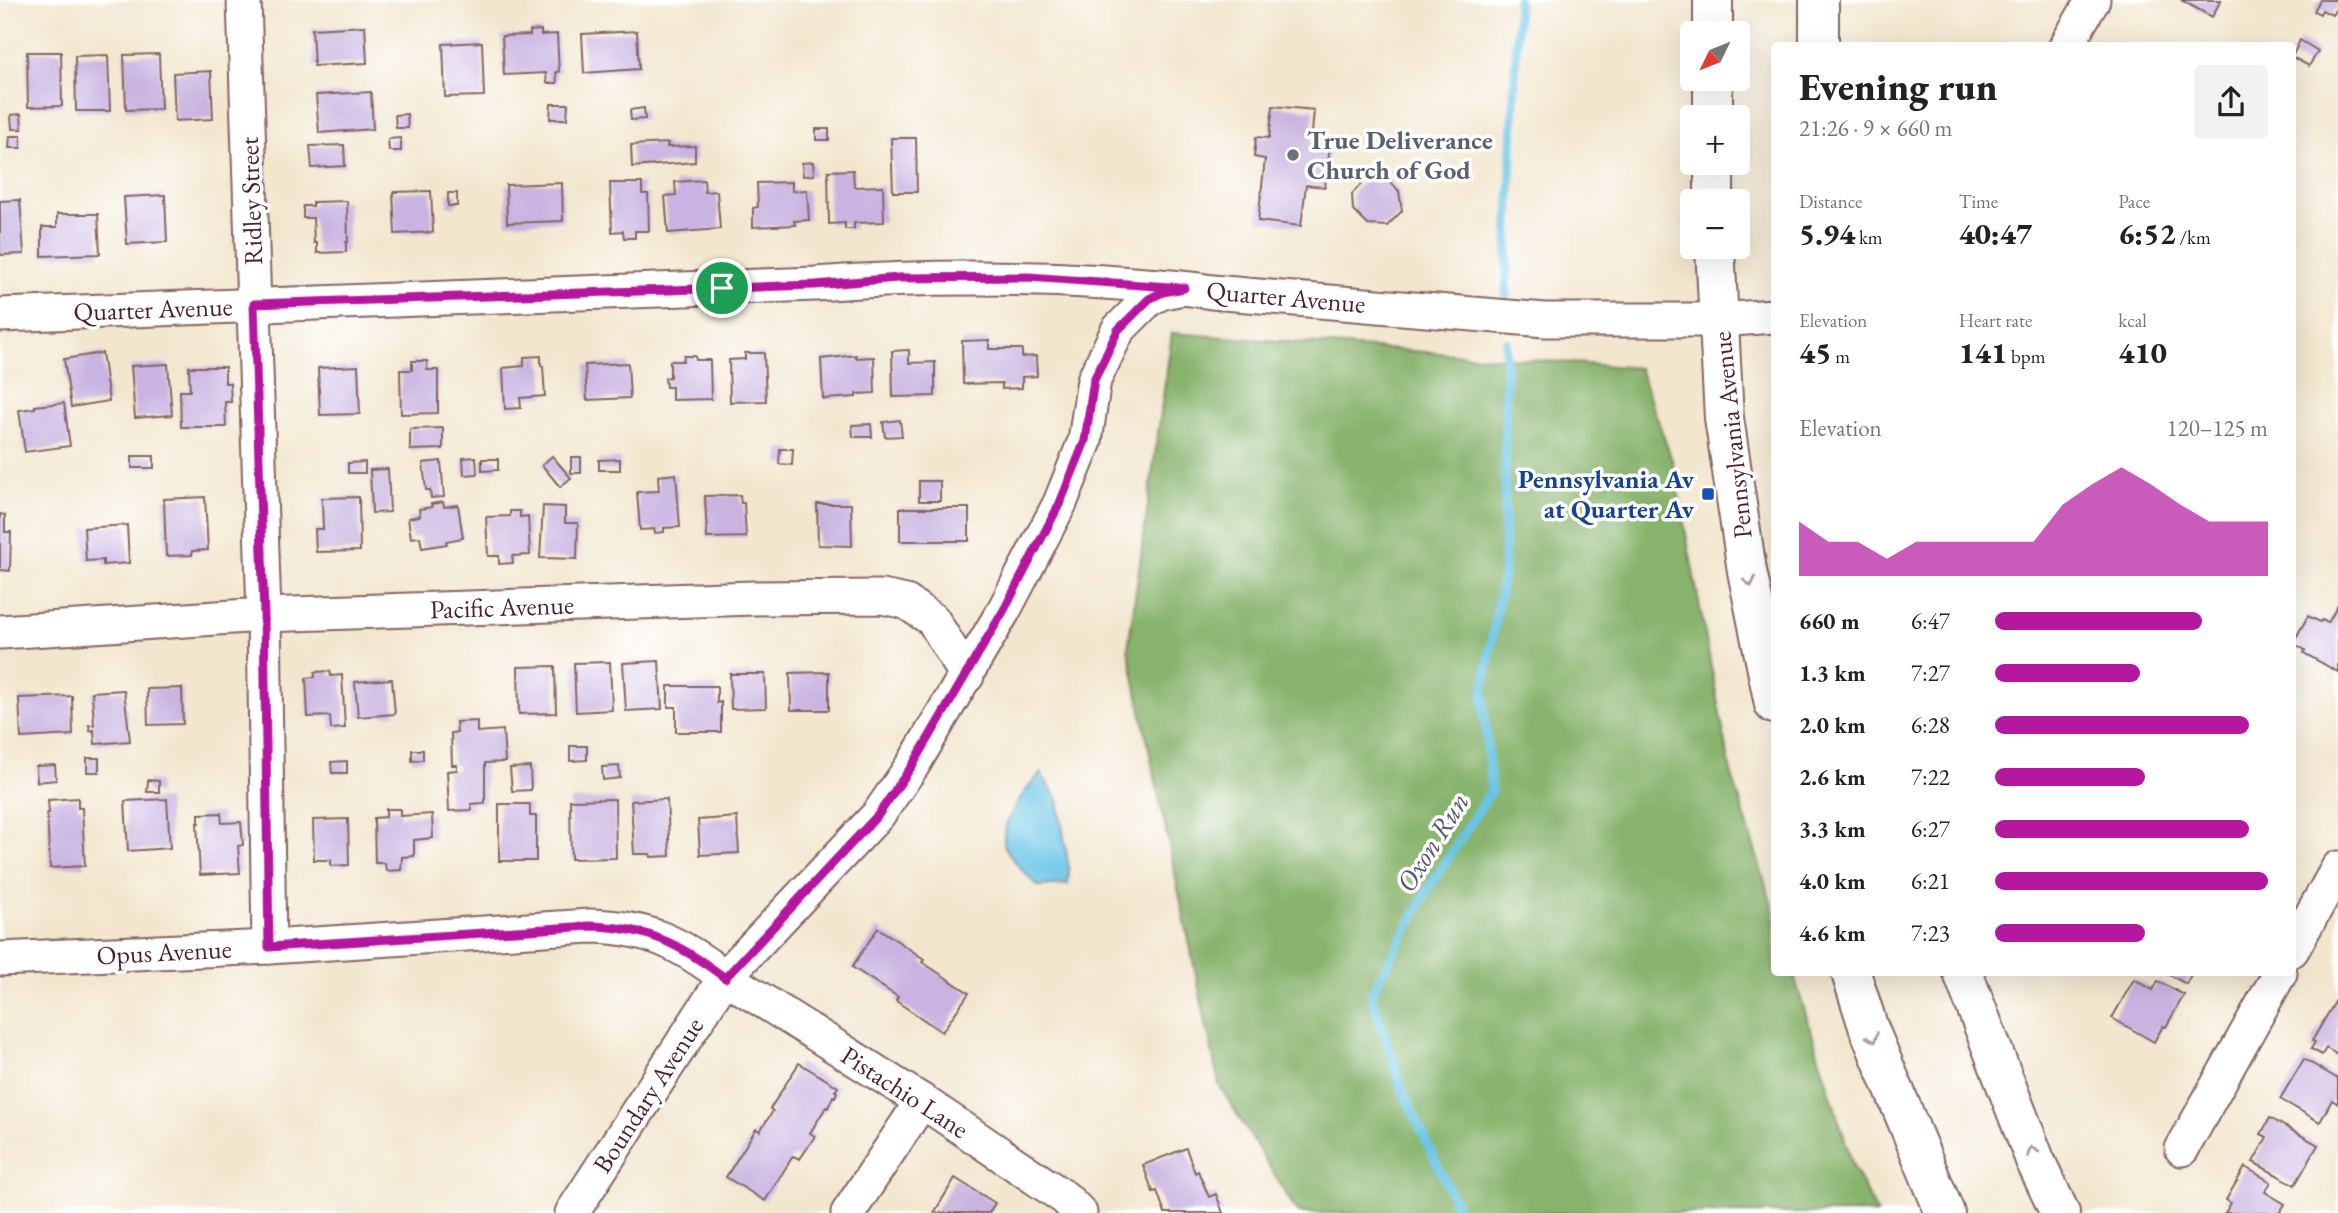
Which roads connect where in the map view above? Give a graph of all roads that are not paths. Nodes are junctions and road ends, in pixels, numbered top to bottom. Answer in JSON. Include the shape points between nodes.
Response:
{"nodes":[{"id":1,"x":244,"y":0,"type":"edge"},
{"id":2,"x":1713,"y":0,"type":"edge"},
{"id":3,"x":1819,"y":0,"type":"edge"},
{"id":4,"x":2094,"y":0,"type":"edge"},
{"id":5,"x":1713,"y":21,"type":"edge"},
{"id":6,"x":1819,"y":42,"type":"edge"},
{"id":7,"x":2068,"y":42,"type":"edge"},
{"id":8,"x":1716,"y":259,"type":"edge"},
{"id":9,"x":1184,"y":288,"type":"junction"},
{"id":10,"x":254,"y":304,"type":"junction"},
{"id":11,"x":0,"y":315,"type":"edge"},
{"id":12,"x":1771,"y":317,"type":"edge"},
{"id":13,"x":1719,"y":320,"type":"junction"},
{"id":14,"x":264,"y":615,"type":"junction"},
{"id":15,"x":0,"y":632,"type":"edge"},
{"id":16,"x":967,"y":676,"type":"junction"},
{"id":17,"x":1771,"y":689,"type":"edge"},
{"id":18,"x":2338,"y":868,"type":"edge"},
{"id":19,"x":2296,"y":943,"type":"edge"},
{"id":20,"x":269,"y":947,"type":"junction"},
{"id":21,"x":0,"y":959,"type":"edge"},
{"id":22,"x":1852,"y":976,"type":"edge"},
{"id":23,"x":1964,"y":976,"type":"edge"},
{"id":24,"x":2278,"y":976,"type":"edge"},
{"id":25,"x":725,"y":978,"type":"junction"},
{"id":26,"x":922,"y":1101,"type":"junction"},
{"id":27,"x":2182,"y":1149,"type":"dead end"},
{"id":28,"x":572,"y":1213,"type":"edge"},
{"id":29,"x":848,"y":1213,"type":"edge"},
{"id":30,"x":1080,"y":1213,"type":"edge"},
{"id":31,"x":1945,"y":1213,"type":"edge"},
{"id":32,"x":2060,"y":1213,"type":"edge"}],
"edges":[{"from":1,"to":10,"type":"street","name":"Ridley Street"},
{"from":2,"to":5,"type":"highway"},
{"from":3,"to":6,"type":"highway"},
{"from":4,"to":7,"type":"street"},
{"from":8,"to":13,"type":"highway","name":"Pennsylvania Avenue"},
{"from":9,"to":10,"type":"street","name":"Quarter Avenue","via":[[1028,277],[898,278],[815,285]]},
{"from":9,"to":13,"type":"street","name":"Quarter Avenue","via":[[1545,320]]},
{"from":9,"to":16,"type":"street","via":[[1149,299],[1118,330],[1094,380],[1085,441],[1060,503]]},
{"from":10,"to":11,"type":"street","name":"Quarter Avenue"},
{"from":10,"to":14,"type":"street","name":"Ridley Street"},
{"from":12,"to":13,"type":"street","name":"Quarter Avenue"},
{"from":13,"to":17,"type":"highway","name":"Pennsylvania Avenue","one_way":true,"via":[[1724,418]]},
{"from":14,"to":15,"type":"street","name":"Pacific Avenue"},
{"from":14,"to":16,"type":"street","name":"Pacific Avenue","via":[[882,597],[906,602],[933,620]]},
{"from":14,"to":20,"type":"street","name":"Ridley Street"},
{"from":16,"to":25,"type":"street","via":[[878,815]]},
{"from":18,"to":19,"type":"street"},
{"from":20,"to":21,"type":"street","name":"Opus Avenue"},
{"from":20,"to":25,"type":"street","name":"Opus Avenue","via":[[616,927],[677,944]]},
{"from":22,"to":31,"type":"highway","one_way":true,"via":[[1869,1029]]},
{"from":32,"to":23,"type":"highway","one_way":true},
{"from":24,"to":27,"type":"street"},
{"from":25,"to":26,"type":"street","name":"Pistachio Lane"},
{"from":25,"to":28,"type":"street","name":"Boundary Avenue"},
{"from":26,"to":29,"type":"street"},
{"from":26,"to":30,"type":"street","name":"Pistachio Lane","via":[[1065,1198]]}]}
